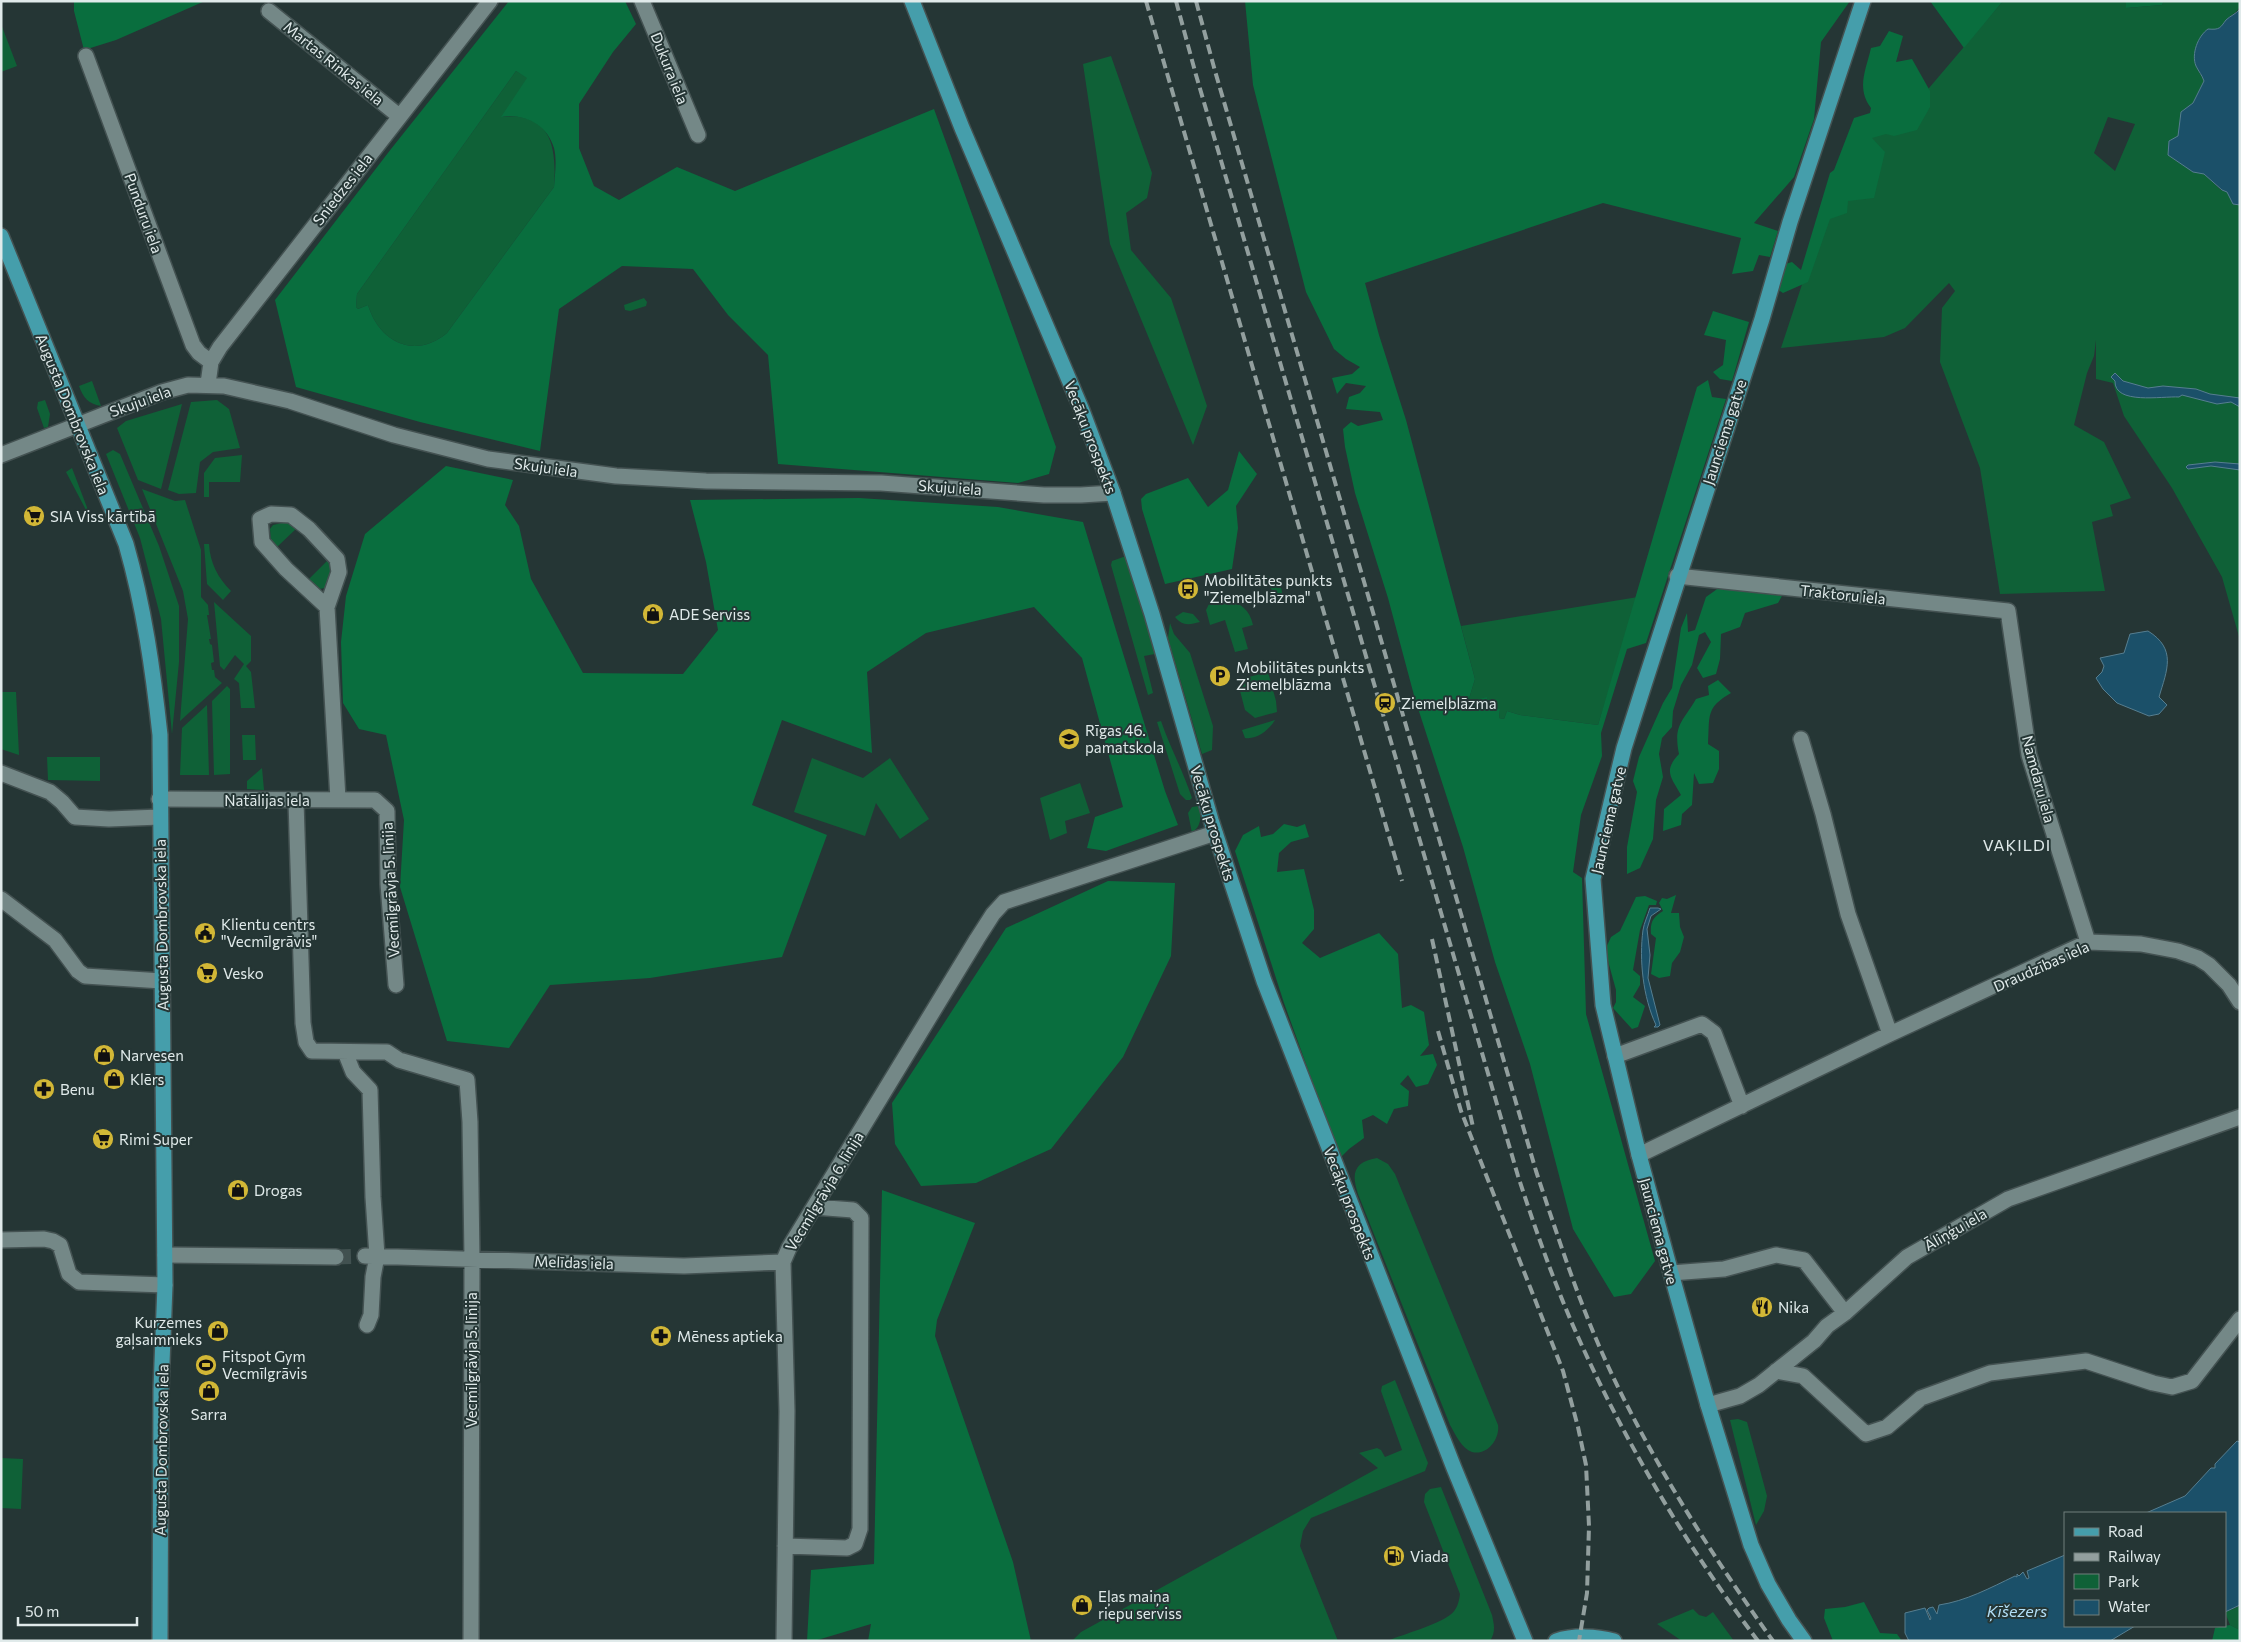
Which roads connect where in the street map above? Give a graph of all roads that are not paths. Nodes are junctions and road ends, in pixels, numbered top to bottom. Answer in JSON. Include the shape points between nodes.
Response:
{"nodes":[{"id":1,"x":490,"y":1,"type":"edge"},
{"id":2,"x":642,"y":1,"type":"edge"},
{"id":3,"x":912,"y":1,"type":"edge"},
{"id":4,"x":1863,"y":1,"type":"edge"},
{"id":5,"x":269,"y":11,"type":"dead end"},
{"id":6,"x":86,"y":56,"type":"dead end"},
{"id":7,"x":399,"y":116,"type":"junction"},
{"id":8,"x":698,"y":135,"type":"dead end"},
{"id":9,"x":1,"y":236,"type":"edge"},
{"id":10,"x":211,"y":362,"type":"junction"},
{"id":11,"x":208,"y":384,"type":"junction"},
{"id":12,"x":77,"y":425,"type":"junction"},
{"id":13,"x":1,"y":454,"type":"edge"},
{"id":14,"x":1113,"y":492,"type":"junction"},
{"id":15,"x":1677,"y":576,"type":"junction"},
{"id":16,"x":327,"y":607,"type":"junction"},
{"id":17,"x":2008,"y":612,"type":"joint"},
{"id":18,"x":1801,"y":740,"type":"dead end"},
{"id":19,"x":1,"y":773,"type":"edge"},
{"id":20,"x":159,"y":799,"type":"junction"},
{"id":21,"x":338,"y":799,"type":"junction"},
{"id":22,"x":296,"y":800,"type":"junction"},
{"id":23,"x":375,"y":800,"type":"joint"},
{"id":24,"x":160,"y":817,"type":"junction"},
{"id":25,"x":1215,"y":833,"type":"junction"},
{"id":26,"x":1,"y":899,"type":"edge"},
{"id":27,"x":2088,"y":942,"type":"junction"},
{"id":28,"x":162,"y":980,"type":"junction"},
{"id":29,"x":396,"y":985,"type":"dead end"},
{"id":30,"x":2240,"y":1002,"type":"edge"},
{"id":31,"x":1890,"y":1034,"type":"junction"},
{"id":32,"x":345,"y":1052,"type":"junction"},
{"id":33,"x":1615,"y":1056,"type":"junction"},
{"id":34,"x":1742,"y":1106,"type":"junction"},
{"id":35,"x":2240,"y":1116,"type":"edge"},
{"id":36,"x":1638,"y":1155,"type":"junction"},
{"id":37,"x":814,"y":1207,"type":"junction"},
{"id":38,"x":1,"y":1240,"type":"edge"},
{"id":39,"x":165,"y":1254,"type":"junction"},
{"id":40,"x":371,"y":1256,"type":"junction"},
{"id":41,"x":336,"y":1257,"type":"tunnel mouth"},
{"id":42,"x":472,"y":1258,"type":"junction"},
{"id":43,"x":783,"y":1262,"type":"junction"},
{"id":44,"x":1671,"y":1273,"type":"junction"},
{"id":45,"x":165,"y":1285,"type":"junction"},
{"id":46,"x":1845,"y":1313,"type":"junction"},
{"id":47,"x":2240,"y":1319,"type":"edge"},
{"id":48,"x":367,"y":1325,"type":"dead end"},
{"id":49,"x":1776,"y":1371,"type":"junction"},
{"id":50,"x":1708,"y":1405,"type":"junction"},
{"id":51,"x":785,"y":1546,"type":"junction"},
{"id":52,"x":160,"y":1641,"type":"edge"},
{"id":53,"x":471,"y":1641,"type":"edge"},
{"id":54,"x":784,"y":1641,"type":"edge"},
{"id":55,"x":1525,"y":1641,"type":"edge"},
{"id":56,"x":1556,"y":1641,"type":"edge"},
{"id":57,"x":1614,"y":1641,"type":"edge"},
{"id":58,"x":1804,"y":1641,"type":"edge"}],
"edges":[{"from":1,"to":7,"type":"street","name":"Sniedzes iela"},
{"from":2,"to":8,"type":"street","name":"Dukura iela"},
{"from":3,"to":14,"type":"main road","name":"Vecāķu prospekts"},
{"from":4,"to":15,"type":"main road","name":"Jaunciema gatve"},
{"from":5,"to":7,"type":"street","name":"Martas Rinkas iela"},
{"from":6,"to":10,"type":"street","name":"Punduru iela","via":[[193,345]]},
{"from":7,"to":10,"type":"street","name":"Sniedzes iela","via":[[236,325]]},
{"from":9,"to":12,"type":"main road","name":"Augusta Dombrovska iela"},
{"from":10,"to":11,"type":"street","name":"Sniedzes iela"},
{"from":11,"to":12,"type":"street","name":"Skuju iela","via":[[162,392]]},
{"from":11,"to":14,"type":"street","name":"Skuju iela","via":[[290,401],[394,435],[488,459],[607,475],[706,481],[881,482],[1044,495]]},
{"from":12,"to":13,"type":"street","name":"Skuju iela"},
{"from":12,"to":20,"type":"main road","name":"Augusta Dombrovska iela","via":[[126,544],[138,588],[160,735]]},
{"from":14,"to":25,"type":"main road","name":"Vecāķu prospekts"},
{"from":15,"to":17,"type":"street","name":"Traktoru iela"},
{"from":15,"to":33,"type":"main road","name":"Jaunciema gatve","via":[[1624,748],[1593,879],[1603,1004]]},
{"from":16,"to":16,"type":"street","via":[[262,542],[260,518],[271,514],[292,515],[337,559],[339,572]]},
{"from":16,"to":21,"type":"street"},
{"from":17,"to":27,"type":"street","name":"Namdaru iela","via":[[2029,755]]},
{"from":18,"to":31,"type":"street","via":[[1848,914]]},
{"from":19,"to":24,"type":"street","via":[[50,792],[75,817]]},
{"from":20,"to":22,"type":"street","name":"Natālijas iela"},
{"from":20,"to":24,"type":"main road","name":"Augusta Dombrovska iela"},
{"from":21,"to":22,"type":"street","name":"Natālijas iela"},
{"from":21,"to":23,"type":"street","name":"Natālijas iela"},
{"from":22,"to":32,"type":"street","via":[[306,1042],[312,1051]]},
{"from":23,"to":29,"type":"street","name":"Vecmīlgrāvja 5. līnija","via":[[387,811],[388,884]]},
{"from":24,"to":28,"type":"main road","name":"Augusta Dombrovska iela"},
{"from":25,"to":37,"type":"street","name":"Vecmīlgrāvja 6. līnija","via":[[1004,902],[977,939]]},
{"from":25,"to":55,"type":"main road","name":"Vecāķu prospekts","via":[[1273,1008]]},
{"from":26,"to":28,"type":"street","via":[[55,940],[78,971],[86,976]]},
{"from":27,"to":30,"type":"street","name":"Draudzības iela","via":[[2141,944],[2198,958],[2229,984]]},
{"from":27,"to":31,"type":"street","name":"Draudzības iela"},
{"from":28,"to":39,"type":"main road","name":"Augusta Dombrovska iela"},
{"from":31,"to":34,"type":"street","name":"Draudzības iela"},
{"from":32,"to":40,"type":"street","via":[[353,1072],[370,1090]]},
{"from":32,"to":42,"type":"street","name":"Vecmīlgrāvja 5. līnija","via":[[387,1052],[399,1060],[467,1080]]},
{"from":33,"to":34,"type":"street","via":[[1702,1024],[1714,1033]]},
{"from":33,"to":36,"type":"main road","name":"Jaunciema gatve"},
{"from":34,"to":36,"type":"street","name":"Draudzības iela"},
{"from":35,"to":46,"type":"street","name":"Āliņģu iela","via":[[2008,1199],[1907,1257]]},
{"from":36,"to":44,"type":"main road","name":"Jaunciema gatve"},
{"from":37,"to":43,"type":"street","name":"Vecmīlgrāvja 6. līnija"},
{"from":37,"to":51,"type":"street","via":[[854,1210],[861,1218],[860,1529],[855,1544],[847,1548]]},
{"from":38,"to":45,"type":"street","via":[[53,1241],[60,1245],[69,1274],[79,1282]]},
{"from":39,"to":41,"type":"street"},
{"from":39,"to":45,"type":"main road","name":"Augusta Dombrovska iela"},
{"from":40,"to":42,"type":"street","name":"Melīdas iela"},
{"from":40,"to":48,"type":"street","via":[[371,1316]]},
{"from":42,"to":43,"type":"street","name":"Melīdas iela","via":[[684,1266]]},
{"from":42,"to":53,"type":"street","name":"Vecmīlgrāvja 5. līnija"},
{"from":43,"to":51,"type":"street","name":"Vecmīlgrāvja 6. līnija","via":[[787,1411]]},
{"from":44,"to":46,"type":"street","via":[[1724,1270],[1776,1256],[1804,1260]]},
{"from":44,"to":50,"type":"main road","name":"Jaunciema gatve"},
{"from":45,"to":52,"type":"main road","name":"Augusta Dombrovska iela","via":[[161,1389]]},
{"from":46,"to":49,"type":"street","name":"Āliņģu iela"},
{"from":47,"to":49,"type":"street","via":[[2192,1381],[2172,1387],[2086,1361],[1990,1374],[1921,1398],[1887,1427],[1866,1434],[1803,1376]]},
{"from":49,"to":50,"type":"street","name":"Āliņģu iela","via":[[1740,1396]]},
{"from":50,"to":58,"type":"main road","name":"Jaunciema gatve","via":[[1759,1564]]},
{"from":51,"to":54,"type":"street","name":"Vecmīlgrāvja 6. līnija"},
{"from":56,"to":57,"type":"main road","via":[[1599,1637]]}]}
